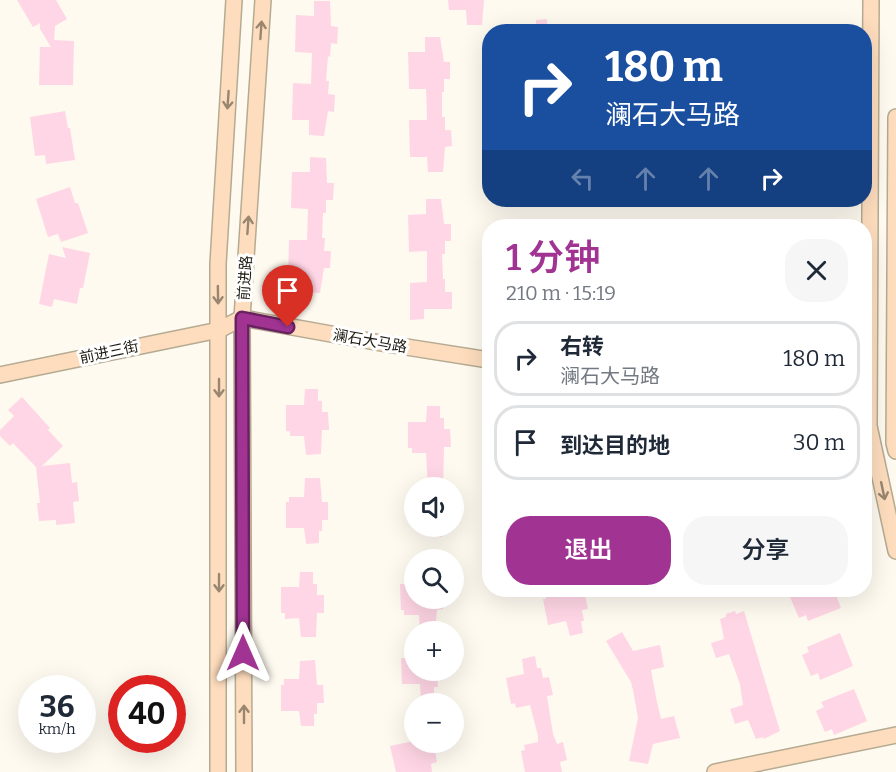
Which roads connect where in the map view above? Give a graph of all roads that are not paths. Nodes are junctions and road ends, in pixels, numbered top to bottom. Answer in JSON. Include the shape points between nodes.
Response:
{"nodes":[{"id":1,"x":234,"y":0,"type":"edge"},
{"id":2,"x":263,"y":0,"type":"edge"},
{"id":3,"x":871,"y":0,"type":"edge"},
{"id":4,"x":871,"y":24,"type":"edge"},
{"id":5,"x":896,"y":117,"type":"edge"},
{"id":6,"x":242,"y":318,"type":"junction"},
{"id":7,"x":219,"y":330,"type":"junction"},
{"id":8,"x":482,"y":359,"type":"edge"},
{"id":9,"x":0,"y":375,"type":"edge"},
{"id":10,"x":872,"y":427,"type":"edge"},
{"id":11,"x":895,"y":429,"type":"edge"},
{"id":12,"x":872,"y":451,"type":"edge"},
{"id":13,"x":896,"y":451,"type":"edge"},
{"id":14,"x":896,"y":551,"type":"edge"},
{"id":15,"x":896,"y":735,"type":"edge"},
{"id":16,"x":218,"y":772,"type":"edge"},
{"id":17,"x":244,"y":772,"type":"edge"},
{"id":18,"x":715,"y":772,"type":"edge"}],
"edges":[{"from":1,"to":7,"type":"street","name":"前进路","one_way":true,"via":[[218,264]]},
{"from":6,"to":2,"type":"street","name":"前进路","one_way":true},
{"from":3,"to":4,"type":"street"},
{"from":5,"to":11,"type":"street"},
{"from":6,"to":7,"type":"street"},
{"from":6,"to":8,"type":"street","name":"澜石大马路"},
{"from":17,"to":6,"type":"street","name":"前进路","one_way":true},
{"from":7,"to":9,"type":"street","name":"前进三街"},
{"from":7,"to":16,"type":"street","name":"前进路","one_way":true},
{"from":10,"to":11,"type":"street"},
{"from":11,"to":13,"type":"street"},
{"from":12,"to":14,"type":"street","one_way":true},
{"from":15,"to":18,"type":"street"}]}
